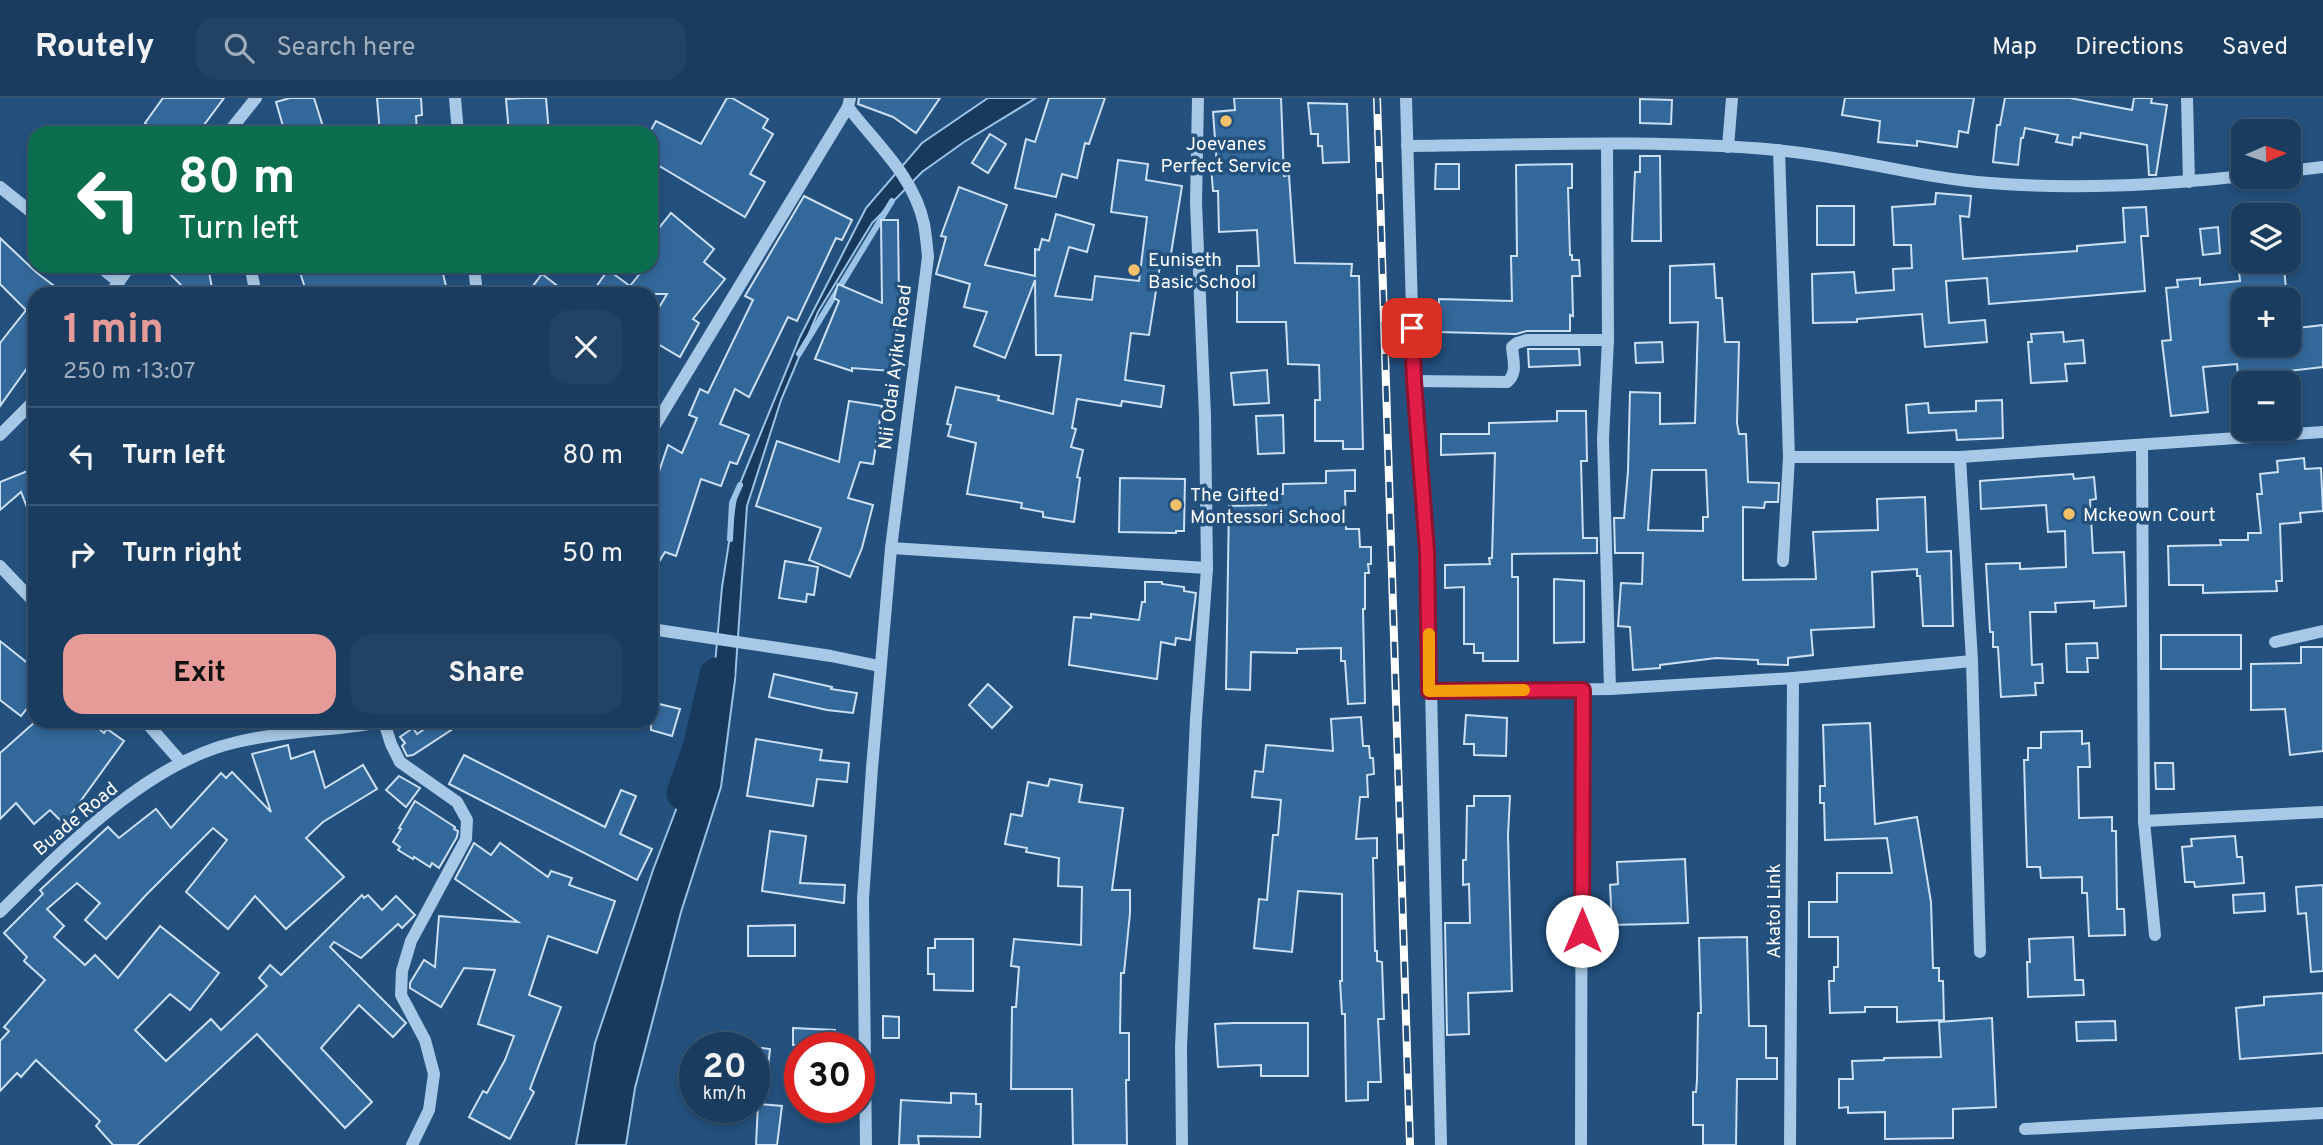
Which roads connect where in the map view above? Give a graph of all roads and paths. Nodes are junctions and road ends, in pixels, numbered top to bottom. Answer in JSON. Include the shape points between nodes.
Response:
{"nodes":[{"id":1,"x":256,"y":98,"type":"edge"},
{"id":2,"x":455,"y":98,"type":"edge"},
{"id":3,"x":1198,"y":98,"type":"edge"},
{"id":4,"x":1406,"y":98,"type":"edge"},
{"id":5,"x":1732,"y":98,"type":"edge"},
{"id":6,"x":2187,"y":98,"type":"edge"},
{"id":7,"x":849,"y":102,"type":"edge"},
{"id":8,"x":234,"y":126,"type":"edge"},
{"id":9,"x":457,"y":126,"type":"edge"},
{"id":10,"x":1607,"y":144,"type":"junction"},
{"id":11,"x":1406,"y":146,"type":"junction"},
{"id":12,"x":1728,"y":147,"type":"junction"},
{"id":13,"x":1779,"y":150,"type":"junction"},
{"id":14,"x":2323,"y":167,"type":"edge"},
{"id":15,"x":2301,"y":170,"type":"edge"},
{"id":16,"x":2231,"y":177,"type":"edge"},
{"id":17,"x":2189,"y":182,"type":"junction"},
{"id":18,"x":0,"y":187,"type":"edge"},
{"id":19,"x":28,"y":209,"type":"edge"},
{"id":20,"x":108,"y":273,"type":"edge"},
{"id":21,"x":125,"y":273,"type":"edge"},
{"id":22,"x":119,"y":282,"type":"junction"},
{"id":23,"x":115,"y":287,"type":"edge"},
{"id":24,"x":1608,"y":340,"type":"junction"},
{"id":25,"x":1414,"y":381,"type":"junction"},
{"id":26,"x":28,"y":407,"type":"edge"},
{"id":27,"x":658,"y":420,"type":"edge"},
{"id":28,"x":2323,"y":432,"type":"edge"},
{"id":29,"x":0,"y":435,"type":"edge"},
{"id":30,"x":2142,"y":445,"type":"junction"},
{"id":31,"x":1789,"y":457,"type":"junction"},
{"id":32,"x":1960,"y":457,"type":"junction"},
{"id":33,"x":891,"y":548,"type":"junction"},
{"id":34,"x":1783,"y":561,"type":"dead end"},
{"id":35,"x":1,"y":568,"type":"edge"},
{"id":36,"x":1207,"y":568,"type":"junction"},
{"id":37,"x":28,"y":596,"type":"edge"},
{"id":38,"x":658,"y":630,"type":"edge"},
{"id":39,"x":2323,"y":631,"type":"edge"},
{"id":40,"x":2276,"y":642,"type":"dead end"},
{"id":41,"x":1972,"y":661,"type":"junction"},
{"id":42,"x":879,"y":666,"type":"junction"},
{"id":43,"x":1793,"y":678,"type":"junction"},
{"id":44,"x":1609,"y":689,"type":"junction"},
{"id":45,"x":1583,"y":690,"type":"junction"},
{"id":46,"x":1429,"y":691,"type":"junction"},
{"id":47,"x":151,"y":728,"type":"edge"},
{"id":48,"x":316,"y":728,"type":"edge"},
{"id":49,"x":387,"y":728,"type":"edge"},
{"id":50,"x":181,"y":762,"type":"junction"},
{"id":51,"x":2323,"y":812,"type":"edge"},
{"id":52,"x":2144,"y":821,"type":"junction"},
{"id":53,"x":0,"y":912,"type":"edge"},
{"id":54,"x":2155,"y":935,"type":"dead end"},
{"id":55,"x":1980,"y":951,"type":"dead end"},
{"id":56,"x":2323,"y":1113,"type":"edge"},
{"id":57,"x":2025,"y":1129,"type":"dead end"},
{"id":58,"x":412,"y":1145,"type":"edge"},
{"id":59,"x":866,"y":1145,"type":"edge"},
{"id":60,"x":1182,"y":1145,"type":"edge"},
{"id":61,"x":1441,"y":1145,"type":"edge"},
{"id":62,"x":1581,"y":1145,"type":"edge"},
{"id":63,"x":1790,"y":1145,"type":"edge"}],
"edges":[{"from":1,"to":8,"type":"street"},
{"from":2,"to":9,"type":"street"},
{"from":3,"to":36,"type":"street","via":[[1196,203]]},
{"from":4,"to":11,"type":"street"},
{"from":5,"to":12,"type":"street"},
{"from":6,"to":17,"type":"street"},
{"from":7,"to":27,"type":"street"},
{"from":7,"to":33,"type":"street","name":"Nii Odai Ayiku Road","via":[[915,195],[928,257]]},
{"from":10,"to":11,"type":"street"},
{"from":10,"to":12,"type":"street"},
{"from":10,"to":24,"type":"street"},
{"from":11,"to":25,"type":"street"},
{"from":12,"to":13,"type":"street"},
{"from":13,"to":17,"type":"street","via":[[1988,183],[2088,187]]},
{"from":13,"to":31,"type":"street"},
{"from":14,"to":15,"type":"street"},
{"from":16,"to":17,"type":"street"},
{"from":18,"to":19,"type":"street"},
{"from":20,"to":22,"type":"street"},
{"from":21,"to":22,"type":"street"},
{"from":22,"to":23,"type":"street"},
{"from":24,"to":25,"type":"street","via":[[1517,343],[1512,347],[1514,370],[1507,382]]},
{"from":24,"to":44,"type":"street","via":[[1603,439]]},
{"from":25,"to":46,"type":"street","via":[[1427,551]]},
{"from":26,"to":29,"type":"street"},
{"from":28,"to":30,"type":"street"},
{"from":30,"to":32,"type":"street"},
{"from":30,"to":52,"type":"street"},
{"from":31,"to":32,"type":"street"},
{"from":31,"to":34,"type":"street"},
{"from":32,"to":41,"type":"street"},
{"from":33,"to":36,"type":"street"},
{"from":33,"to":42,"type":"street","name":"Nii Odai Ayiku Road"},
{"from":35,"to":37,"type":"street"},
{"from":36,"to":60,"type":"street","via":[[1182,1033]]},
{"from":38,"to":42,"type":"street"},
{"from":39,"to":40,"type":"street"},
{"from":41,"to":43,"type":"street"},
{"from":41,"to":55,"type":"street"},
{"from":42,"to":59,"type":"street","name":"Nii Odai Ayiku Road","via":[[863,899]]},
{"from":43,"to":44,"type":"street"},
{"from":43,"to":63,"type":"street","name":"Akatoi Link"},
{"from":44,"to":45,"type":"street"},
{"from":45,"to":46,"type":"street"},
{"from":45,"to":62,"type":"street"},
{"from":46,"to":61,"type":"street"},
{"from":47,"to":50,"type":"street"},
{"from":48,"to":50,"type":"street","name":"Buade Road","via":[[235,742]]},
{"from":49,"to":58,"type":"street","via":[[400,762],[457,802],[467,820],[466,839],[411,941],[402,971],[401,995],[425,1040],[434,1074],[429,1110]]},
{"from":50,"to":53,"type":"street","name":"Buade Road","via":[[109,810]]},
{"from":51,"to":52,"type":"street"},
{"from":52,"to":54,"type":"street"},
{"from":56,"to":57,"type":"street"}]}
